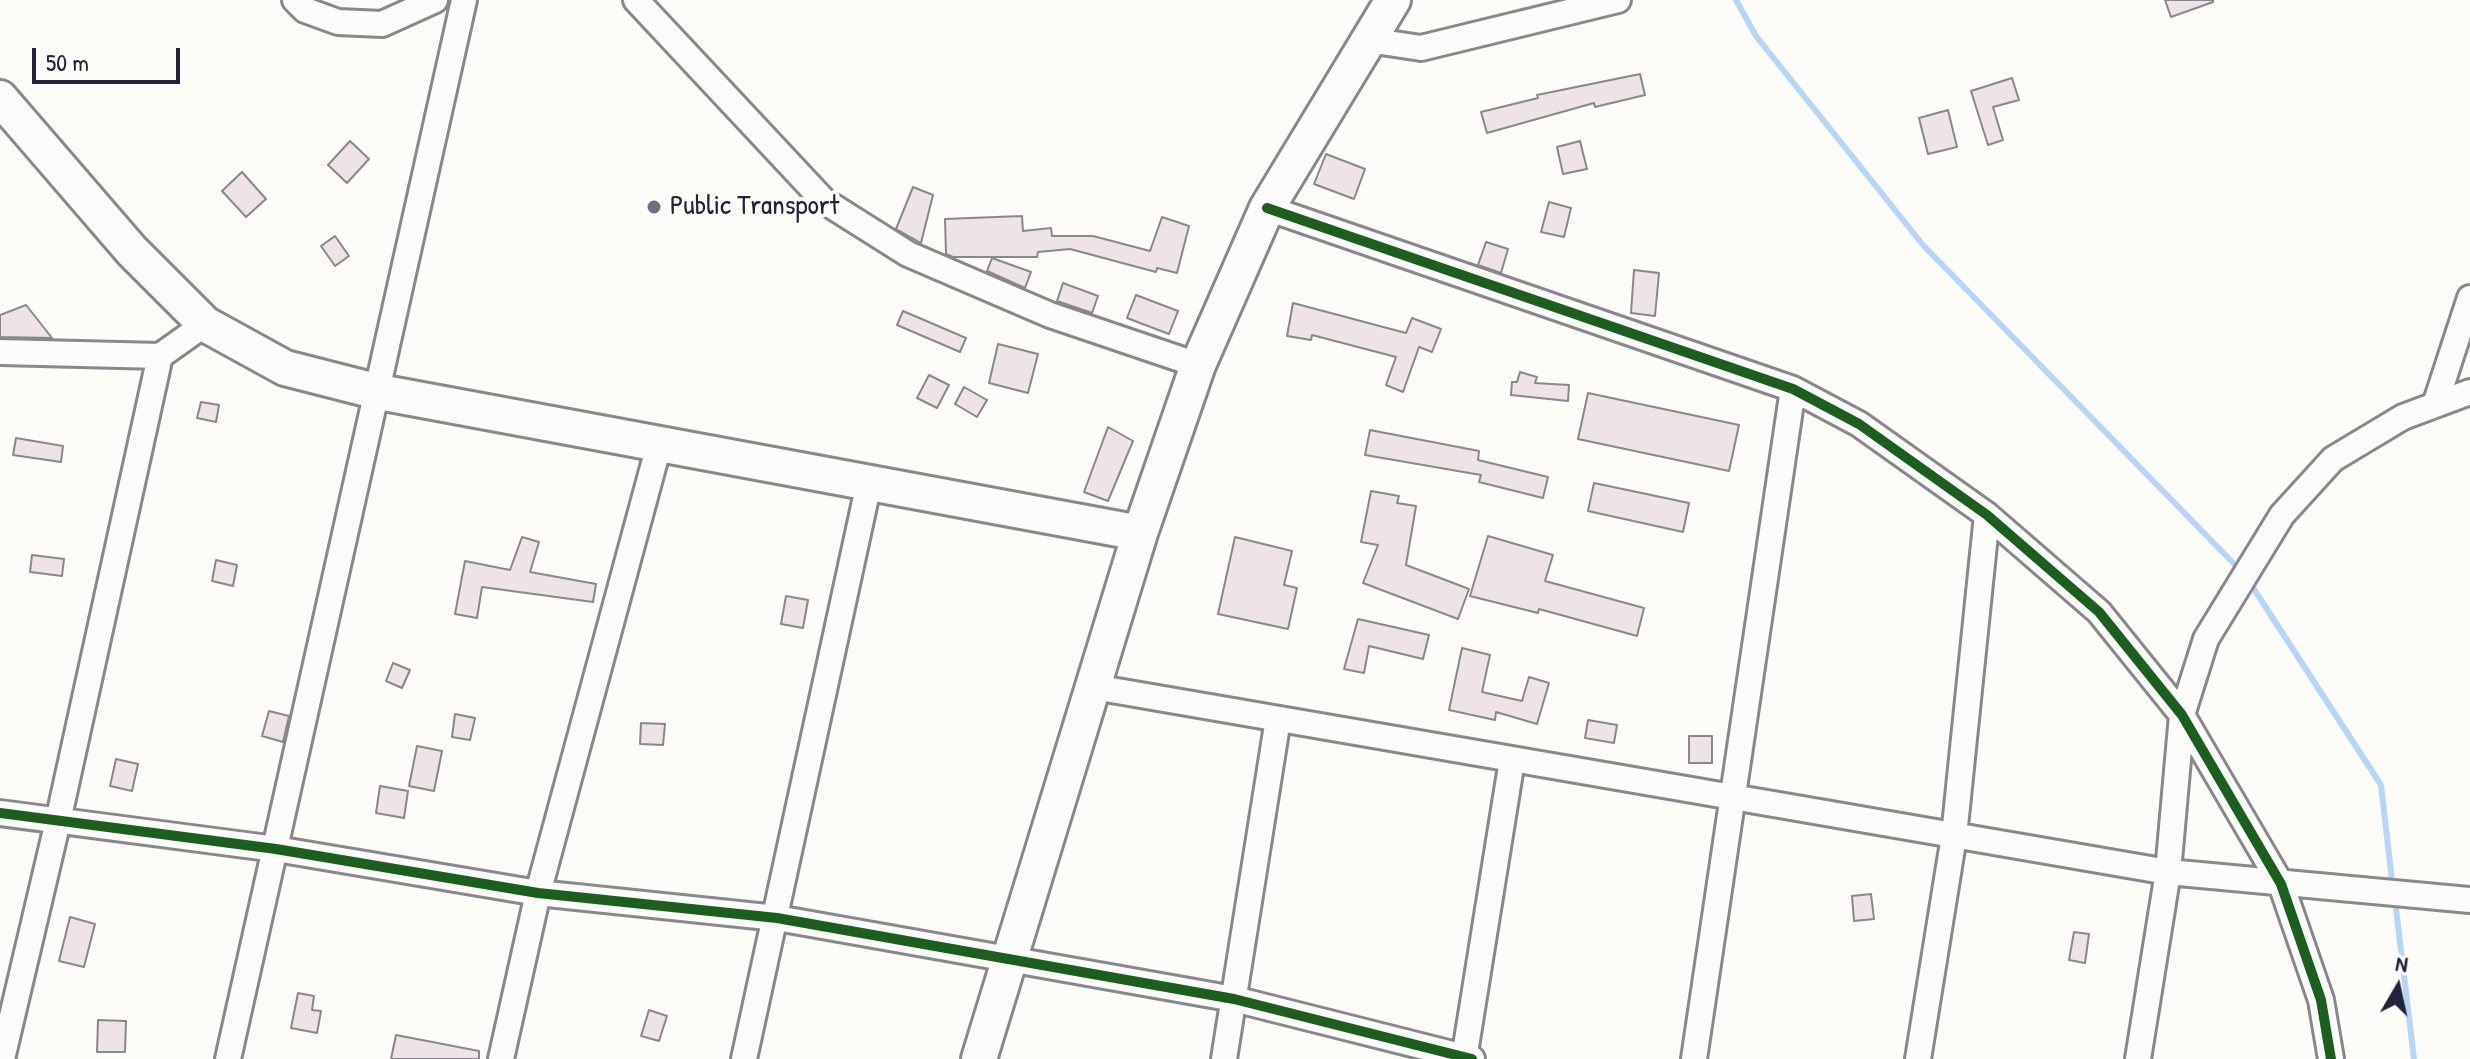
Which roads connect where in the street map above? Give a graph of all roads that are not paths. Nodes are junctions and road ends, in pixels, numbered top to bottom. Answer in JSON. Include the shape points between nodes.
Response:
{"nodes":[{"id":1,"x":295,"y":0,"type":"edge"},
{"id":2,"x":435,"y":0,"type":"edge"},
{"id":3,"x":464,"y":0,"type":"edge"},
{"id":4,"x":636,"y":0,"type":"edge"},
{"id":5,"x":1393,"y":0,"type":"edge"},
{"id":6,"x":1618,"y":0,"type":"edge"},
{"id":7,"x":1368,"y":40,"type":"junction"},
{"id":8,"x":0,"y":98,"type":"edge"},
{"id":9,"x":1267,"y":208,"type":"junction"},
{"id":10,"x":2470,"y":298,"type":"edge"},
{"id":11,"x":205,"y":324,"type":"junction"},
{"id":12,"x":0,"y":352,"type":"edge"},
{"id":13,"x":160,"y":356,"type":"junction"},
{"id":14,"x":1198,"y":365,"type":"junction"},
{"id":15,"x":1793,"y":389,"type":"junction"},
{"id":16,"x":379,"y":392,"type":"junction"},
{"id":17,"x":2470,"y":392,"type":"edge"},
{"id":18,"x":2435,"y":405,"type":"junction"},
{"id":19,"x":659,"y":445,"type":"junction"},
{"id":20,"x":869,"y":483,"type":"junction"},
{"id":21,"x":1987,"y":515,"type":"junction"},
{"id":22,"x":1140,"y":533,"type":"junction"},
{"id":23,"x":1094,"y":687,"type":"junction"},
{"id":24,"x":2182,"y":715,"type":"junction"},
{"id":25,"x":1278,"y":719,"type":"junction"},
{"id":26,"x":1512,"y":760,"type":"junction"},
{"id":27,"x":1735,"y":798,"type":"junction"},
{"id":28,"x":0,"y":813,"type":"edge"},
{"id":29,"x":58,"y":821,"type":"junction"},
{"id":30,"x":1954,"y":836,"type":"junction"},
{"id":31,"x":276,"y":849,"type":"junction"},
{"id":32,"x":2168,"y":872,"type":"junction"},
{"id":33,"x":2281,"y":884,"type":"junction"},
{"id":34,"x":538,"y":893,"type":"junction"},
{"id":35,"x":2470,"y":900,"type":"edge"},
{"id":36,"x":777,"y":918,"type":"junction"},
{"id":37,"x":1007,"y":958,"type":"junction"},
{"id":38,"x":1234,"y":999,"type":"junction"},
{"id":39,"x":1464,"y":1058,"type":"edge"},
{"id":40,"x":2,"y":1059,"type":"edge"},
{"id":41,"x":228,"y":1059,"type":"edge"},
{"id":42,"x":501,"y":1059,"type":"edge"},
{"id":43,"x":744,"y":1059,"type":"edge"},
{"id":44,"x":979,"y":1059,"type":"edge"},
{"id":45,"x":1224,"y":1059,"type":"edge"},
{"id":46,"x":1472,"y":1059,"type":"edge"},
{"id":47,"x":1694,"y":1059,"type":"edge"},
{"id":48,"x":1918,"y":1059,"type":"edge"},
{"id":49,"x":2138,"y":1059,"type":"edge"},
{"id":50,"x":2331,"y":1059,"type":"edge"}],
"edges":[{"from":1,"to":2,"type":"street","via":[[305,10],[338,22],[382,24]]},
{"from":3,"to":16,"type":"street"},
{"from":4,"to":14,"type":"street","via":[[824,201],[908,254],[1050,315]]},
{"from":5,"to":7,"type":"main road"},
{"from":6,"to":7,"type":"street","via":[[1421,48]]},
{"from":7,"to":9,"type":"main road"},
{"from":8,"to":11,"type":"main road","via":[[132,251]]},
{"from":9,"to":14,"type":"main road"},
{"from":9,"to":15,"type":"street"},
{"from":10,"to":18,"type":"street"},
{"from":11,"to":13,"type":"street"},
{"from":11,"to":16,"type":"main road","via":[[285,368]]},
{"from":12,"to":13,"type":"street"},
{"from":13,"to":29,"type":"street"},
{"from":14,"to":22,"type":"main road"},
{"from":15,"to":21,"type":"street","via":[[1859,424]]},
{"from":15,"to":27,"type":"street"},
{"from":16,"to":19,"type":"main road"},
{"from":16,"to":31,"type":"street"},
{"from":17,"to":18,"type":"street"},
{"from":18,"to":24,"type":"street","via":[[2403,417],[2333,459],[2282,515],[2206,639]]},
{"from":19,"to":20,"type":"main road"},
{"from":19,"to":34,"type":"street"},
{"from":20,"to":22,"type":"main road"},
{"from":20,"to":36,"type":"street"},
{"from":21,"to":24,"type":"street","via":[[2099,612]]},
{"from":21,"to":30,"type":"street"},
{"from":22,"to":23,"type":"main road"},
{"from":23,"to":25,"type":"street"},
{"from":23,"to":37,"type":"main road"},
{"from":24,"to":32,"type":"street"},
{"from":24,"to":33,"type":"street"},
{"from":25,"to":26,"type":"street"},
{"from":25,"to":38,"type":"street"},
{"from":26,"to":27,"type":"street"},
{"from":26,"to":39,"type":"street"},
{"from":27,"to":30,"type":"street"},
{"from":27,"to":47,"type":"street"},
{"from":28,"to":29,"type":"street"},
{"from":29,"to":31,"type":"street"},
{"from":29,"to":40,"type":"street"},
{"from":30,"to":32,"type":"street"},
{"from":30,"to":48,"type":"street"},
{"from":31,"to":34,"type":"street"},
{"from":31,"to":41,"type":"street"},
{"from":32,"to":33,"type":"street"},
{"from":32,"to":49,"type":"street"},
{"from":33,"to":35,"type":"street"},
{"from":33,"to":50,"type":"street","via":[[2321,1000]]},
{"from":34,"to":36,"type":"street"},
{"from":34,"to":42,"type":"street"},
{"from":36,"to":37,"type":"street"},
{"from":36,"to":43,"type":"street"},
{"from":37,"to":38,"type":"street"},
{"from":37,"to":44,"type":"main road"},
{"from":38,"to":39,"type":"street"},
{"from":38,"to":45,"type":"street"},
{"from":39,"to":46,"type":"street"}]}
